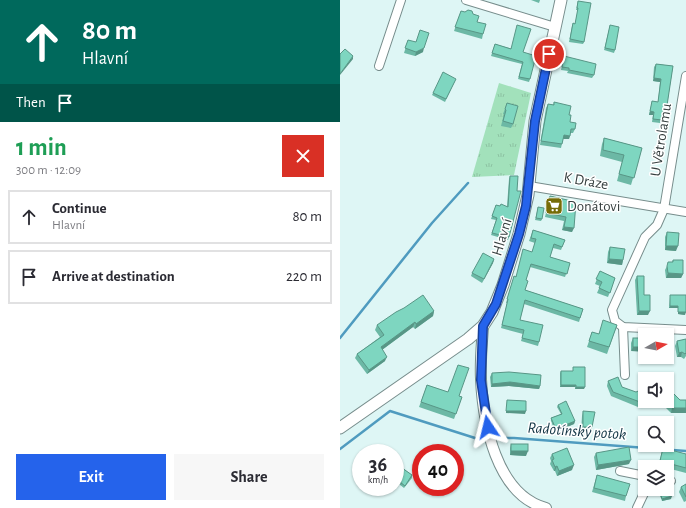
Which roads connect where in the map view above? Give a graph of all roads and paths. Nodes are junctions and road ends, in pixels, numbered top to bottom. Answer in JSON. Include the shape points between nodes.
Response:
{"nodes":[{"id":1,"x":401,"y":0,"type":"edge"},
{"id":2,"x":466,"y":0,"type":"edge"},
{"id":3,"x":561,"y":0,"type":"edge"},
{"id":4,"x":555,"y":27,"type":"junction"},
{"id":5,"x":379,"y":66,"type":"dead end"},
{"id":6,"x":686,"y":76,"type":"edge"},
{"id":7,"x":529,"y":186,"type":"junction"},
{"id":8,"x":664,"y":209,"type":"junction"},
{"id":9,"x":686,"y":212,"type":"edge"},
{"id":10,"x":483,"y":326,"type":"junction"},
{"id":11,"x":623,"y":327,"type":"junction"},
{"id":12,"x":686,"y":330,"type":"edge"},
{"id":13,"x":625,"y":375,"type":"dead end"},
{"id":14,"x":340,"y":428,"type":"edge"},
{"id":15,"x":620,"y":471,"type":"dead end"},
{"id":16,"x":638,"y":475,"type":"edge"},
{"id":17,"x":643,"y":496,"type":"edge"},
{"id":18,"x":546,"y":508,"type":"edge"},
{"id":19,"x":637,"y":508,"type":"edge"}],
"edges":[{"from":1,"to":5,"type":"street"},
{"from":2,"to":4,"type":"street"},
{"from":3,"to":4,"type":"main road","name":"Hlavní"},
{"from":4,"to":7,"type":"main road","name":"Hlavní","via":[[535,121]]},
{"from":6,"to":8,"type":"street","name":"U Větrolamu"},
{"from":7,"to":8,"type":"street","name":"K Dráze"},
{"from":7,"to":10,"type":"main road","name":"Hlavní","via":[[521,228],[503,285]]},
{"from":8,"to":9,"type":"street","name":"K Dráze"},
{"from":8,"to":11,"type":"street","name":"U Větrolamu","via":[[657,225],[645,237],[612,310],[615,321]]},
{"from":10,"to":14,"type":"main road","name":"Hlavní"},
{"from":10,"to":18,"type":"street","via":[[481,380],[494,450],[511,484],[528,500]]},
{"from":11,"to":12,"type":"street"},
{"from":11,"to":13,"type":"street"},
{"from":15,"to":16,"type":"street"},
{"from":17,"to":19,"type":"street"}]}
